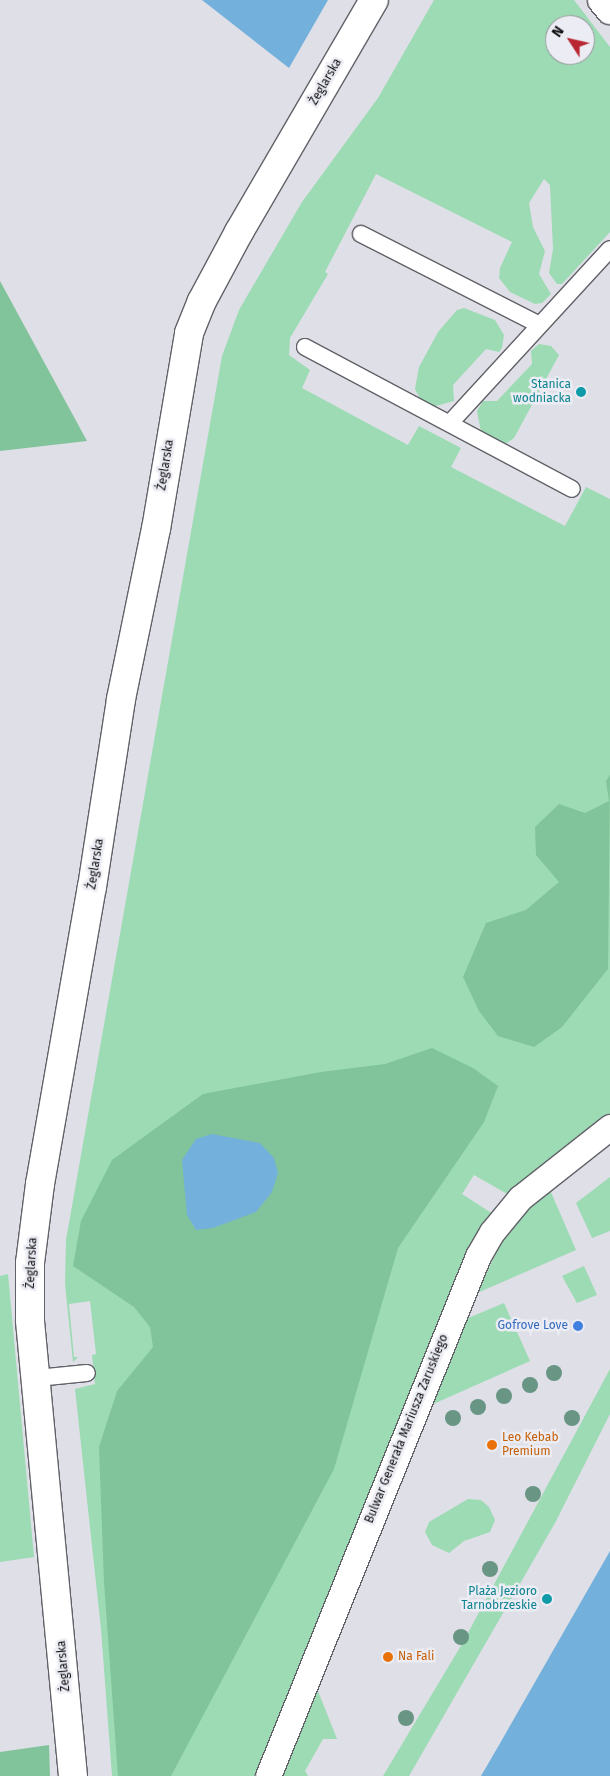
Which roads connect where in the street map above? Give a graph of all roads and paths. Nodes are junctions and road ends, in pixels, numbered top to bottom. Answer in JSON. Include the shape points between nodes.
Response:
{"nodes":[{"id":1,"x":374,"y":0,"type":"edge"},
{"id":2,"x":602,"y":0,"type":"edge"},
{"id":3,"x":610,"y":10,"type":"edge"},
{"id":4,"x":361,"y":234,"type":"dead end"},
{"id":5,"x":610,"y":249,"type":"edge"},
{"id":6,"x":538,"y":324,"type":"junction"},
{"id":7,"x":305,"y":347,"type":"dead end"},
{"id":8,"x":450,"y":423,"type":"junction"},
{"id":9,"x":572,"y":489,"type":"dead end"},
{"id":10,"x":610,"y":1127,"type":"edge"},
{"id":11,"x":87,"y":1373,"type":"dead end"},
{"id":12,"x":37,"y":1378,"type":"junction"},
{"id":13,"x":73,"y":1776,"type":"edge"},
{"id":14,"x":268,"y":1776,"type":"edge"}],
"edges":[{"from":1,"to":12,"type":"street","name":"Żeglarska","via":[[202,301],[183,356],[156,529],[121,699],[40,1184],[30,1263],[30,1320]]},
{"from":2,"to":3,"type":"street"},
{"from":4,"to":6,"type":"lane"},
{"from":5,"to":6,"type":"lane"},
{"from":6,"to":8,"type":"lane"},
{"from":7,"to":8,"type":"lane"},
{"from":8,"to":9,"type":"lane"},
{"from":10,"to":14,"type":"street","name":"Bulwar Generała Mariusza Zaruskiego","via":[[520,1198],[492,1232],[478,1256]]},
{"from":11,"to":12,"type":"lane"},
{"from":12,"to":13,"type":"street","name":"Żeglarska"}]}
